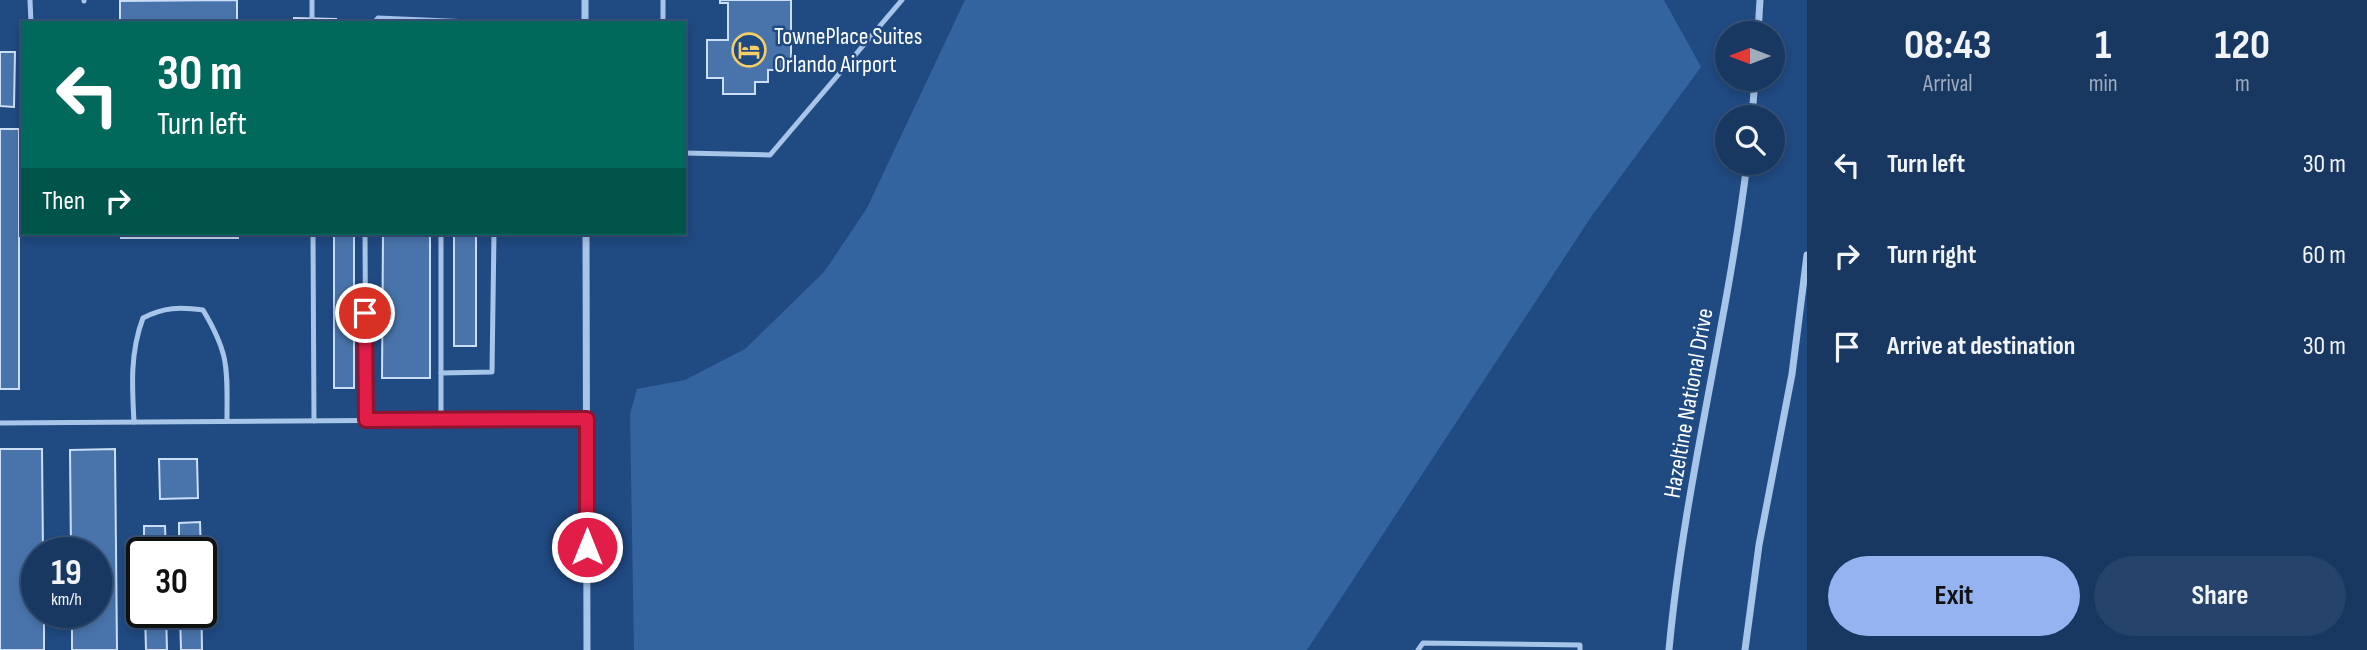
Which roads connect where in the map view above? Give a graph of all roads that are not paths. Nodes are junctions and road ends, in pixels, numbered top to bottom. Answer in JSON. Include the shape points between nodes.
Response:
{"nodes":[{"id":1,"x":30,"y":0,"type":"edge"},
{"id":2,"x":312,"y":0,"type":"edge"},
{"id":3,"x":585,"y":0,"type":"edge"},
{"id":4,"x":663,"y":0,"type":"edge"},
{"id":5,"x":902,"y":0,"type":"edge"},
{"id":6,"x":1760,"y":0,"type":"edge"},
{"id":7,"x":312,"y":18,"type":"dead end"},
{"id":8,"x":31,"y":21,"type":"edge"},
{"id":9,"x":376,"y":21,"type":"edge"},
{"id":10,"x":439,"y":21,"type":"edge"},
{"id":11,"x":585,"y":21,"type":"edge"},
{"id":12,"x":663,"y":21,"type":"edge"},
{"id":13,"x":1759,"y":21,"type":"edge"},
{"id":14,"x":686,"y":153,"type":"edge"},
{"id":15,"x":1745,"y":175,"type":"edge"},
{"id":16,"x":313,"y":235,"type":"edge"},
{"id":17,"x":365,"y":235,"type":"edge"},
{"id":18,"x":441,"y":235,"type":"edge"},
{"id":19,"x":494,"y":235,"type":"edge"},
{"id":20,"x":586,"y":235,"type":"edge"},
{"id":21,"x":1807,"y":255,"type":"edge"},
{"id":22,"x":441,"y":373,"type":"junction"},
{"id":23,"x":441,"y":419,"type":"junction"},
{"id":24,"x":587,"y":419,"type":"junction"},
{"id":25,"x":227,"y":420,"type":"junction"},
{"id":26,"x":366,"y":420,"type":"junction"},
{"id":27,"x":314,"y":421,"type":"junction"},
{"id":28,"x":134,"y":422,"type":"junction"},
{"id":29,"x":0,"y":423,"type":"edge"},
{"id":30,"x":1432,"y":646,"type":"edge"},
{"id":31,"x":587,"y":650,"type":"edge"},
{"id":32,"x":1418,"y":650,"type":"edge"},
{"id":33,"x":1580,"y":650,"type":"edge"},
{"id":34,"x":1669,"y":650,"type":"edge"},
{"id":35,"x":1745,"y":650,"type":"edge"}],
"edges":[{"from":1,"to":8,"type":"lane"},
{"from":2,"to":7,"type":"lane"},
{"from":3,"to":11,"type":"street"},
{"from":4,"to":12,"type":"lane"},
{"from":5,"to":14,"type":"lane","via":[[770,155]]},
{"from":6,"to":13,"type":"street"},
{"from":9,"to":10,"type":"lane"},
{"from":15,"to":34,"type":"street","name":"Hazeltine National Drive","via":[[1681,552]]},
{"from":16,"to":27,"type":"lane"},
{"from":17,"to":26,"type":"lane"},
{"from":18,"to":22,"type":"lane"},
{"from":19,"to":22,"type":"lane","via":[[492,372]]},
{"from":20,"to":24,"type":"street"},
{"from":21,"to":35,"type":"street","via":[[1792,374],[1759,544]]},
{"from":22,"to":23,"type":"lane"},
{"from":23,"to":24,"type":"lane"},
{"from":23,"to":26,"type":"lane"},
{"from":24,"to":31,"type":"street"},
{"from":25,"to":27,"type":"lane"},
{"from":25,"to":28,"type":"lane"},
{"from":25,"to":28,"type":"lane","via":[[226,357],[219,339],[203,310],[179,307],[160,309],[143,318],[135,338]]},
{"from":26,"to":27,"type":"lane"},
{"from":28,"to":29,"type":"lane"},
{"from":30,"to":32,"type":"lane","via":[[1423,643]]},
{"from":30,"to":33,"type":"lane","via":[[1580,645]]}]}
